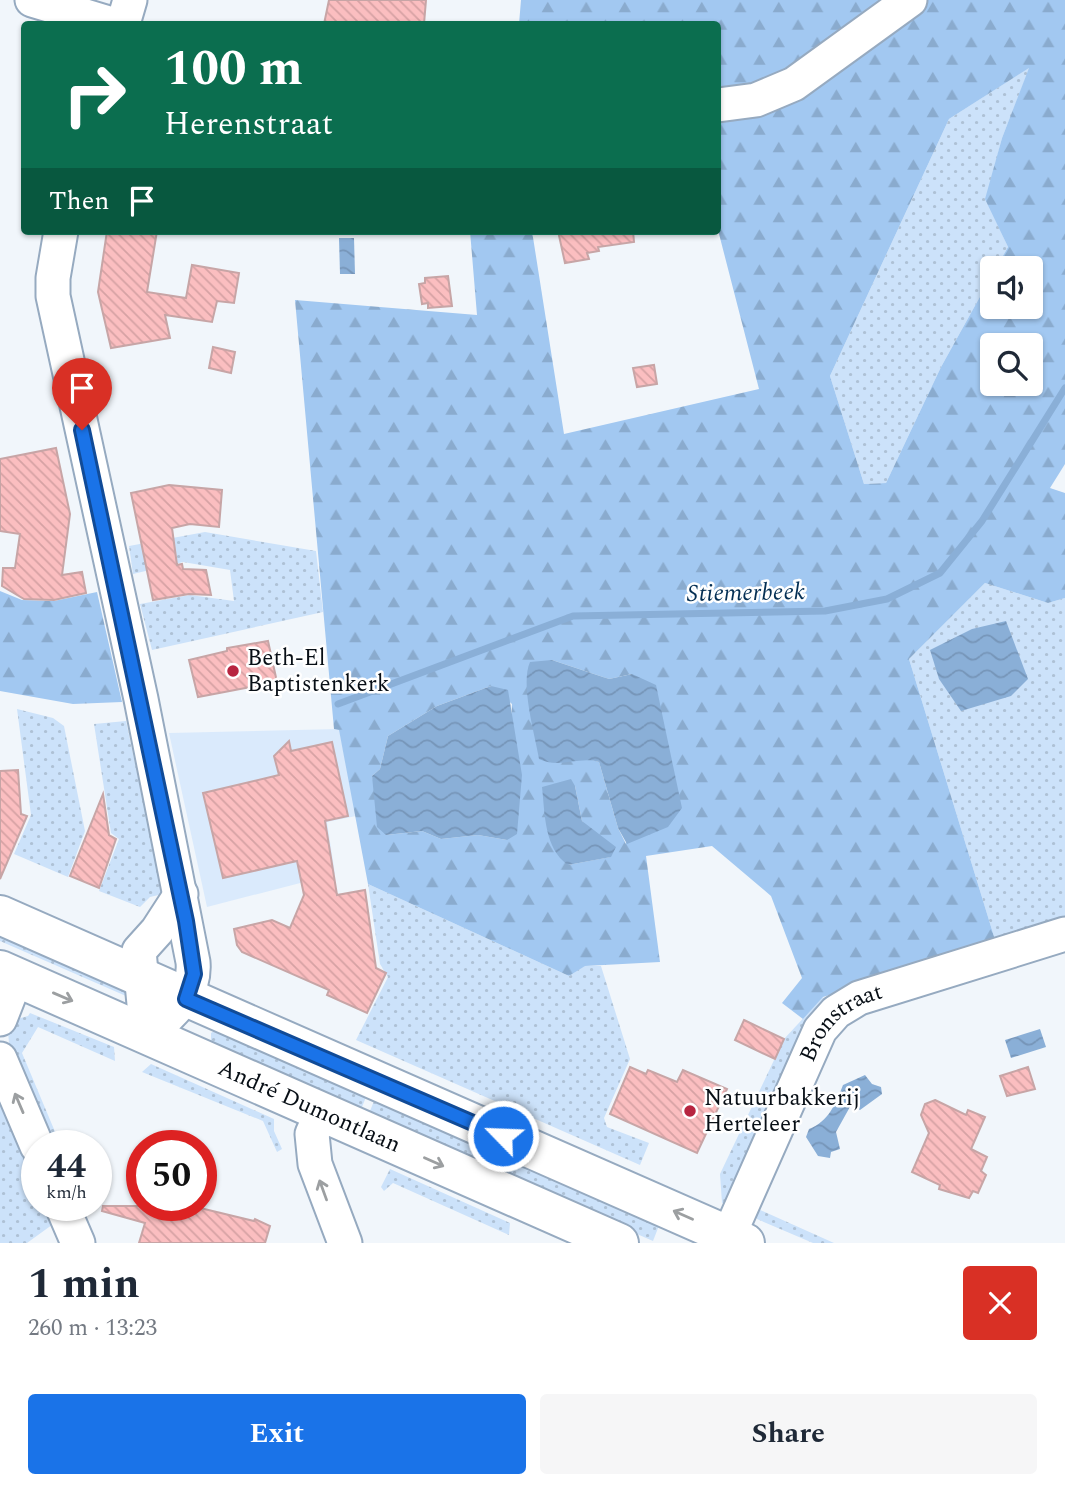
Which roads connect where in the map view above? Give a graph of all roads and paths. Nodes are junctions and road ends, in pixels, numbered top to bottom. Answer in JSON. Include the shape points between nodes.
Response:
{"nodes":[{"id":1,"x":32,"y":0,"type":"edge"},
{"id":2,"x":130,"y":0,"type":"edge"},
{"id":3,"x":910,"y":0,"type":"edge"},
{"id":4,"x":102,"y":21,"type":"edge"},
{"id":5,"x":124,"y":21,"type":"edge"},
{"id":6,"x":721,"y":105,"type":"edge"},
{"id":7,"x":60,"y":235,"type":"edge"},
{"id":8,"x":181,"y":894,"type":"junction"},
{"id":9,"x":0,"y":915,"type":"edge"},
{"id":10,"x":1065,"y":934,"type":"edge"},
{"id":11,"x":8,"y":974,"type":"edge"},
{"id":12,"x":144,"y":980,"type":"junction"},
{"id":13,"x":186,"y":999,"type":"junction"},
{"id":14,"x":0,"y":1018,"type":"edge"},
{"id":15,"x":147,"y":1036,"type":"junction"},
{"id":16,"x":0,"y":1059,"type":"edge"},
{"id":17,"x":322,"y":1112,"type":"junction"},
{"id":18,"x":30,"y":1130,"type":"edge"},
{"id":19,"x":68,"y":1221,"type":"edge"},
{"id":20,"x":737,"y":1239,"type":"edge"},
{"id":21,"x":78,"y":1243,"type":"edge"},
{"id":22,"x":345,"y":1243,"type":"edge"},
{"id":23,"x":619,"y":1243,"type":"edge"}],
"edges":[{"from":1,"to":4,"type":"street"},
{"from":2,"to":5,"type":"street"},
{"from":3,"to":6,"type":"street","via":[[794,83],[756,100]]},
{"from":7,"to":8,"type":"street","via":[[53,296]]},
{"from":8,"to":12,"type":"street","via":[[139,951]]},
{"from":8,"to":13,"type":"street","via":[[194,974]]},
{"from":9,"to":12,"type":"main road"},
{"from":10,"to":20,"type":"street","name":"Bronstraat","via":[[859,998],[836,1012],[820,1030]]},
{"from":11,"to":14,"type":"street"},
{"from":11,"to":15,"type":"main road","name":"André Dumontlaan","one_way":true},
{"from":12,"to":13,"type":"main road"},
{"from":12,"to":15,"type":"street"},
{"from":13,"to":15,"type":"street"},
{"from":20,"to":13,"type":"main road","one_way":true},
{"from":15,"to":17,"type":"main road","name":"André Dumontlaan"},
{"from":18,"to":16,"type":"street","one_way":true},
{"from":22,"to":17,"type":"street","one_way":true,"via":[[315,1164],[312,1134]]},
{"from":17,"to":23,"type":"main road","name":"André Dumontlaan","one_way":true},
{"from":19,"to":21,"type":"street"}]}
